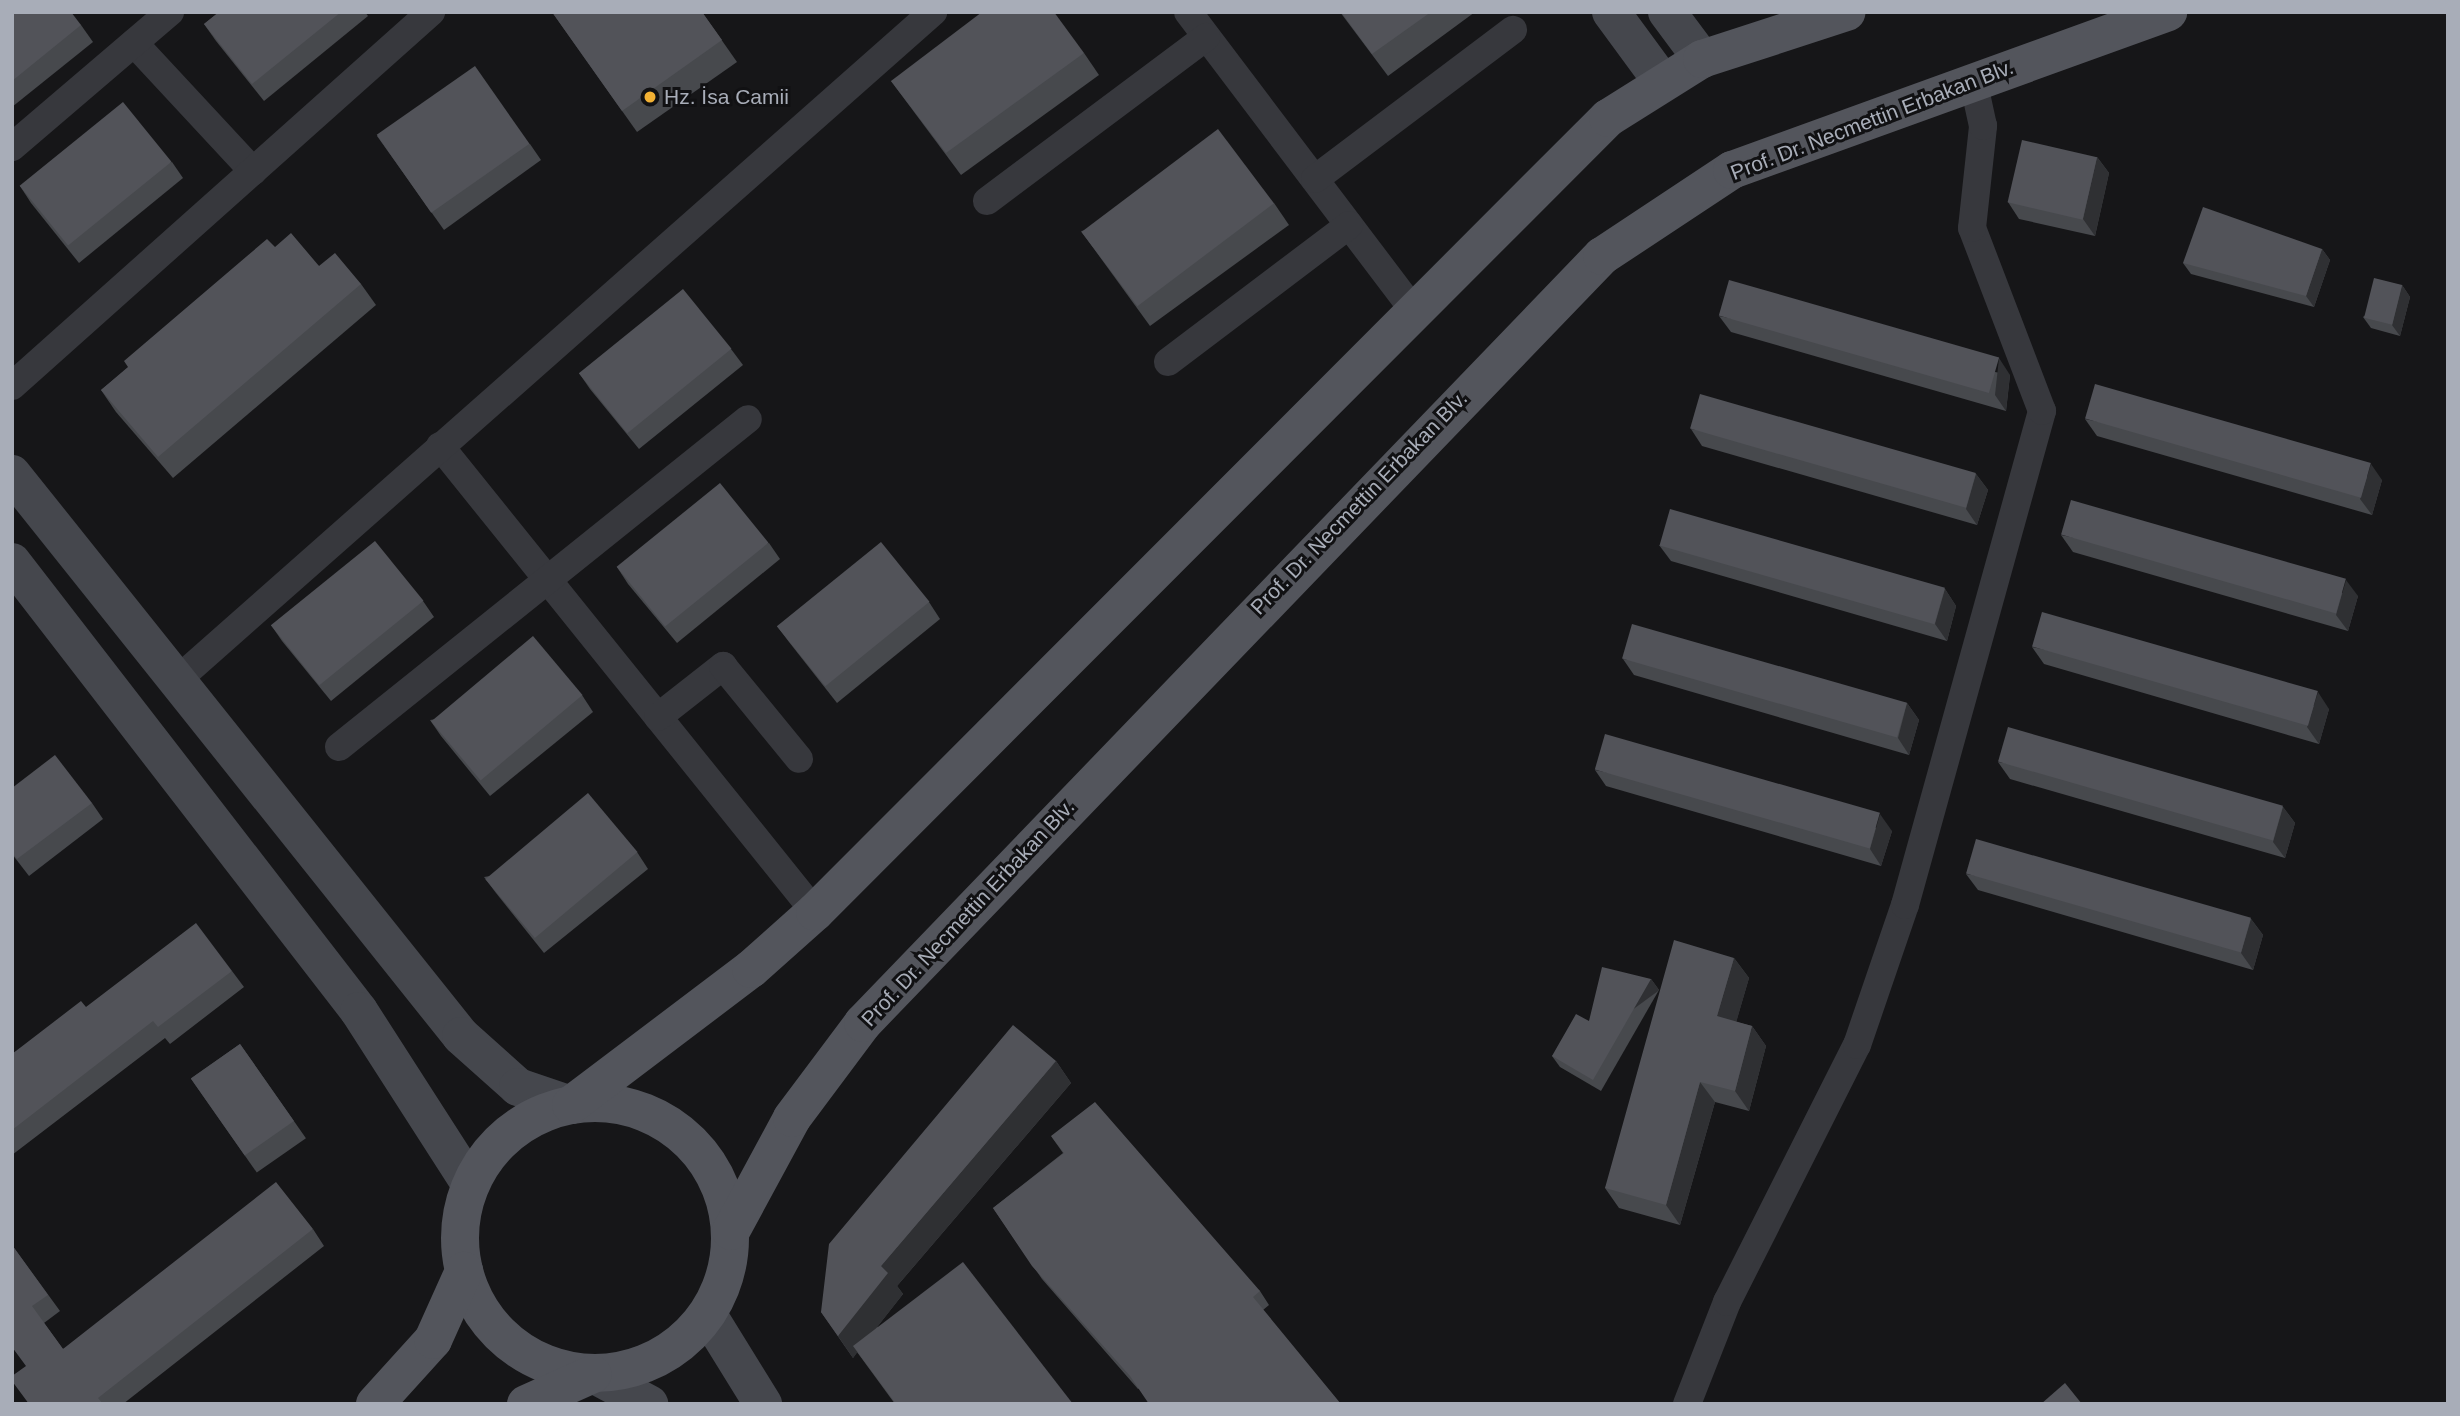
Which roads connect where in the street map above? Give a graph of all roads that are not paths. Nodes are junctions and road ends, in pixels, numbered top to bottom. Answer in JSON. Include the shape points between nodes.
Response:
{"nodes":[{"id":1,"x":170,"y":12,"type":"edge"},
{"id":2,"x":431,"y":12,"type":"edge"},
{"id":3,"x":933,"y":12,"type":"edge"},
{"id":4,"x":1611,"y":12,"type":"edge"},
{"id":5,"x":1667,"y":12,"type":"edge"},
{"id":6,"x":1847,"y":12,"type":"edge"},
{"id":7,"x":2168,"y":12,"type":"edge"},
{"id":8,"x":1198,"y":20,"type":"edge"},
{"id":9,"x":1513,"y":30,"type":"dead end"},
{"id":10,"x":134,"y":43,"type":"junction"},
{"id":11,"x":1702,"y":59,"type":"junction"},
{"id":12,"x":1661,"y":80,"type":"junction"},
{"id":13,"x":1973,"y":80,"type":"junction"},
{"id":14,"x":12,"y":147,"type":"edge"},
{"id":15,"x":253,"y":171,"type":"junction"},
{"id":16,"x":1315,"y":179,"type":"junction"},
{"id":17,"x":987,"y":201,"type":"dead end"},
{"id":18,"x":1349,"y":225,"type":"junction"},
{"id":19,"x":1412,"y":308,"type":"junction"},
{"id":20,"x":1168,"y":362,"type":"dead end"},
{"id":21,"x":12,"y":386,"type":"edge"},
{"id":22,"x":748,"y":419,"type":"dead end"},
{"id":23,"x":440,"y":446,"type":"junction"},
{"id":24,"x":12,"y":474,"type":"edge"},
{"id":25,"x":12,"y":562,"type":"edge"},
{"id":26,"x":546,"y":579,"type":"junction"},
{"id":27,"x":175,"y":682,"type":"junction"},
{"id":28,"x":657,"y":718,"type":"junction"},
{"id":29,"x":339,"y":747,"type":"dead end"},
{"id":30,"x":799,"y":759,"type":"dead end"},
{"id":31,"x":815,"y":912,"type":"junction"},
{"id":32,"x":571,"y":1105,"type":"junction"},
{"id":33,"x":470,"y":1184,"type":"junction"},
{"id":34,"x":731,"y":1231,"type":"junction"},
{"id":35,"x":464,"y":1271,"type":"junction"},
{"id":36,"x":708,"y":1315,"type":"junction"},
{"id":37,"x":593,"y":1374,"type":"junction"},
{"id":38,"x":375,"y":1404,"type":"edge"},
{"id":39,"x":526,"y":1404,"type":"edge"},
{"id":40,"x":649,"y":1404,"type":"edge"},
{"id":41,"x":763,"y":1404,"type":"edge"},
{"id":42,"x":1688,"y":1404,"type":"edge"}],
"edges":[{"from":1,"to":10,"type":"street"},
{"from":2,"to":15,"type":"street"},
{"from":3,"to":23,"type":"street"},
{"from":4,"to":12,"type":"street"},
{"from":5,"to":11,"type":"street"},
{"from":6,"to":11,"type":"main road"},
{"from":7,"to":13,"type":"main road","name":"Prof. Dr. Necmettin Erbakan Blv."},
{"from":8,"to":16,"type":"street"},
{"from":8,"to":17,"type":"street"},
{"from":9,"to":16,"type":"street"},
{"from":10,"to":14,"type":"street"},
{"from":10,"to":15,"type":"street"},
{"from":11,"to":12,"type":"main road"},
{"from":12,"to":19,"type":"main road","via":[[1608,118]]},
{"from":13,"to":34,"type":"main road","name":"Prof. Dr. Necmettin Erbakan Blv.","via":[[1732,170],[1602,256],[863,1023],[792,1118]]},
{"from":13,"to":42,"type":"street","via":[[1983,126],[1972,228],[2042,411],[1905,905],[1857,1045],[1727,1302]]},
{"from":15,"to":21,"type":"street"},
{"from":16,"to":18,"type":"street"},
{"from":18,"to":19,"type":"street"},
{"from":18,"to":20,"type":"street"},
{"from":19,"to":31,"type":"main road"},
{"from":22,"to":26,"type":"street"},
{"from":23,"to":26,"type":"street"},
{"from":23,"to":27,"type":"street"},
{"from":24,"to":27,"type":"street"},
{"from":25,"to":33,"type":"street","via":[[359,1011]]},
{"from":26,"to":28,"type":"street"},
{"from":26,"to":29,"type":"street"},
{"from":27,"to":32,"type":"street","via":[[485,1062],[518,1087]]},
{"from":28,"to":30,"type":"street","via":[[723,666]]},
{"from":28,"to":31,"type":"street"},
{"from":31,"to":32,"type":"main road"},
{"from":32,"to":33,"type":"main road","via":[[529,1119],[495,1147]]},
{"from":32,"to":34,"type":"main road","via":[[617,1104],[669,1126],[696,1147],[721,1186]]},
{"from":33,"to":35,"type":"main road","via":[[460,1227]]},
{"from":34,"to":36,"type":"main road","via":[[726,1275]]},
{"from":35,"to":37,"type":"main road","via":[[482,1312],[512,1344],[550,1366]]},
{"from":35,"to":38,"type":"main road","via":[[433,1340]]},
{"from":36,"to":37,"type":"main road","via":[[677,1347],[638,1367]]},
{"from":36,"to":41,"type":"street"},
{"from":37,"to":39,"type":"main road"},
{"from":37,"to":40,"type":"street"}]}
